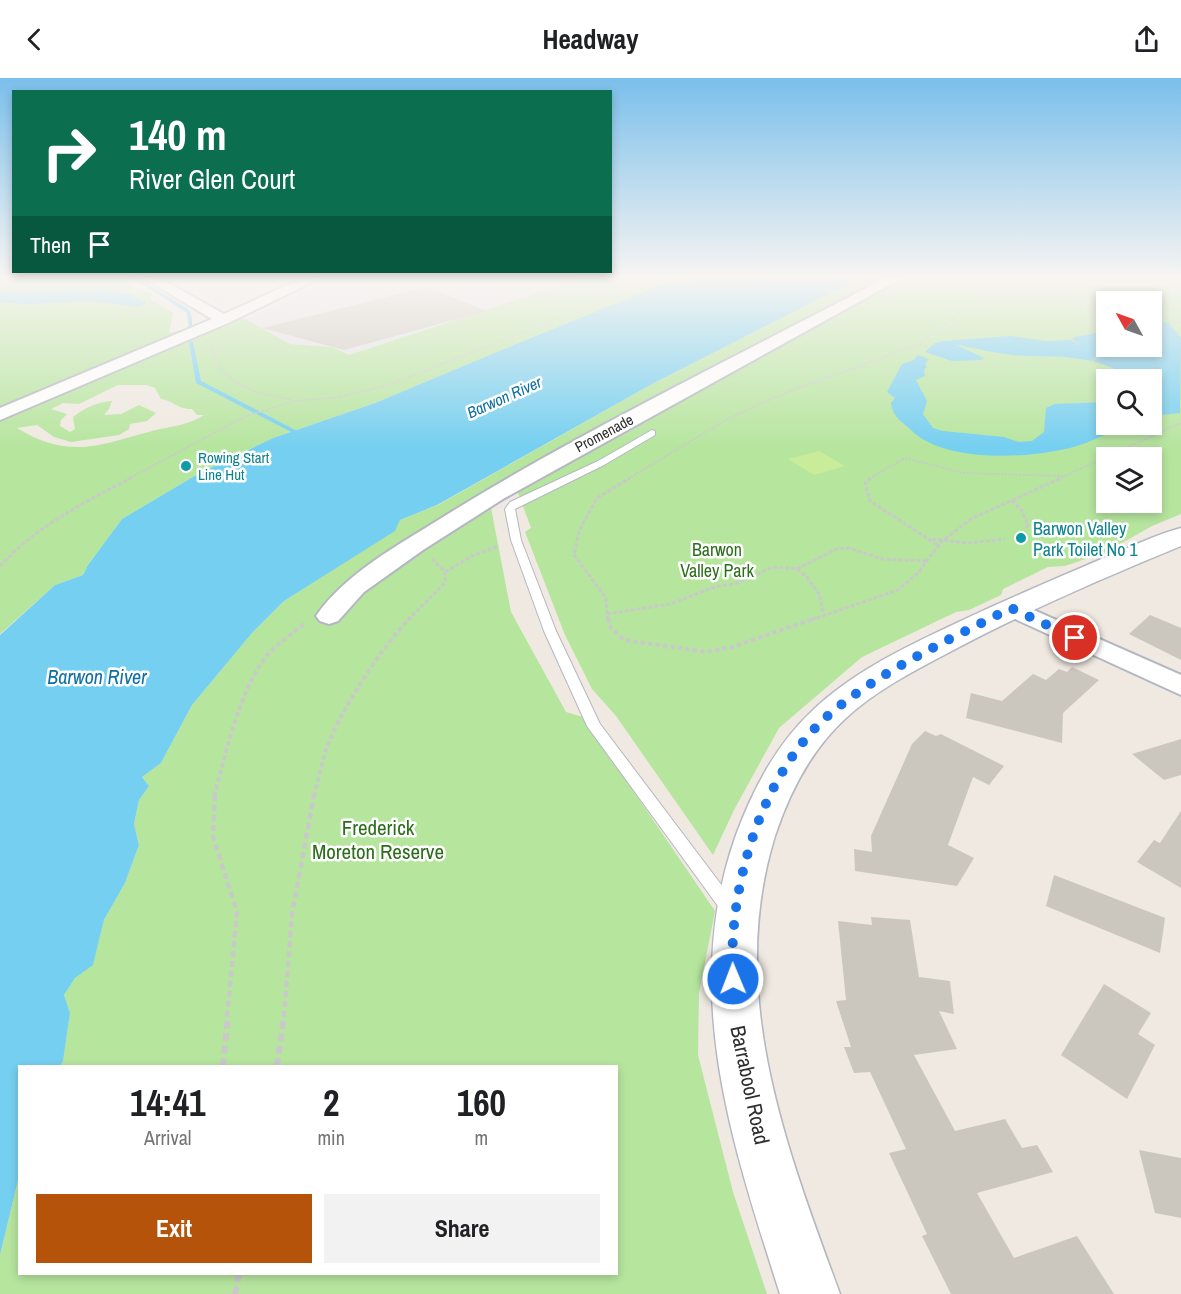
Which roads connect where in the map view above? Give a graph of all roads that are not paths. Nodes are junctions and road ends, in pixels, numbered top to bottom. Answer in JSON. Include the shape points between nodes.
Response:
{"nodes":[{"id":1,"x":193,"y":334,"type":"edge"},
{"id":2,"x":791,"y":334,"type":"edge"},
{"id":3,"x":0,"y":415,"type":"edge"},
{"id":4,"x":652,"y":433,"type":"dead end"},
{"id":5,"x":1181,"y":536,"type":"edge"},
{"id":6,"x":1011,"y":608,"type":"junction"},
{"id":7,"x":329,"y":616,"type":"dead end"},
{"id":8,"x":1181,"y":686,"type":"edge"},
{"id":9,"x":734,"y":914,"type":"junction"},
{"id":10,"x":810,"y":1294,"type":"edge"}],
"edges":[{"from":1,"to":3,"type":"street"},
{"from":2,"to":7,"type":"street","name":"Promenade","via":[[495,494],[356,587]]},
{"from":4,"to":9,"type":"lane","name":"Promenade","via":[[510,509],[516,540],[550,631],[594,726]]},
{"from":5,"to":6,"type":"street","name":"Barrabool Road"},
{"from":6,"to":8,"type":"street"},
{"from":6,"to":9,"type":"street","name":"Barrabool Road","via":[[894,668],[836,708],[805,739],[778,780],[750,843]]},
{"from":9,"to":10,"type":"street","name":"Barrabool Road","via":[[731,961],[736,1035],[779,1205]]}]}
